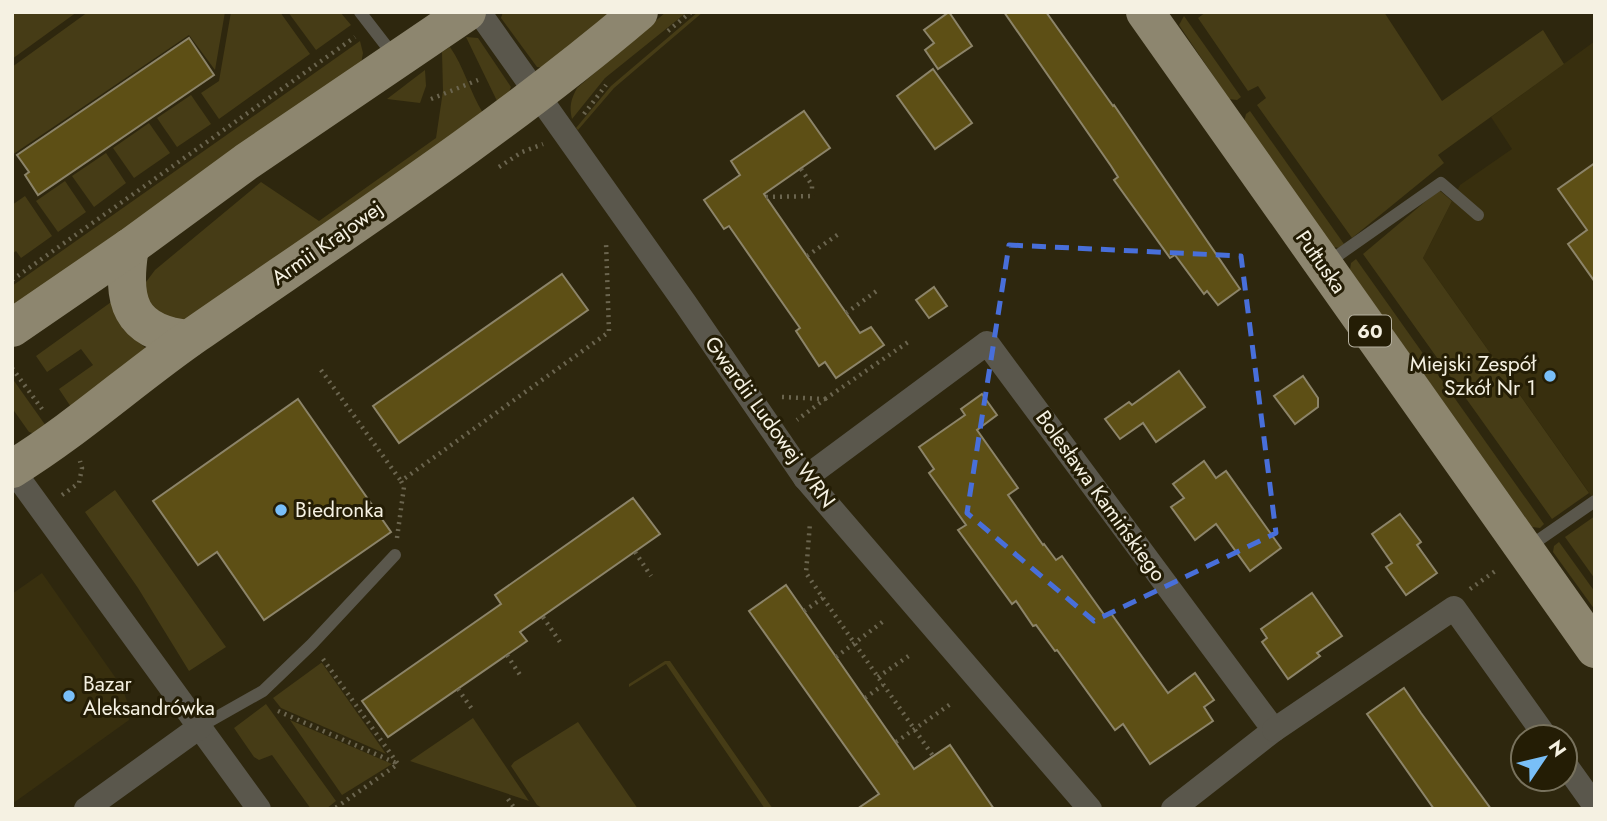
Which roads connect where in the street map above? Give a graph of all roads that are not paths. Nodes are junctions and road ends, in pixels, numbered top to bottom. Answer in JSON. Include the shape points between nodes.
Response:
{"nodes":[{"id":1,"x":360,"y":12,"type":"edge"},
{"id":2,"x":467,"y":12,"type":"edge"},
{"id":3,"x":479,"y":12,"type":"edge"},
{"id":4,"x":639,"y":12,"type":"edge"},
{"id":5,"x":1145,"y":12,"type":"edge"},
{"id":6,"x":397,"y":60,"type":"junction"},
{"id":7,"x":537,"y":96,"type":"junction"},
{"id":8,"x":1478,"y":215,"type":"dead end"},
{"id":9,"x":130,"y":247,"type":"junction"},
{"id":10,"x":1323,"y":265,"type":"junction"},
{"id":11,"x":12,"y":328,"type":"edge"},
{"id":12,"x":188,"y":339,"type":"junction"},
{"id":13,"x":12,"y":469,"type":"edge"},
{"id":14,"x":806,"y":478,"type":"junction"},
{"id":15,"x":1595,"y":501,"type":"edge"},
{"id":16,"x":395,"y":555,"type":"road end"},
{"id":17,"x":1511,"y":560,"type":"junction"},
{"id":18,"x":1595,"y":649,"type":"edge"},
{"id":19,"x":1536,"y":723,"type":"edge"},
{"id":20,"x":201,"y":726,"type":"junction"},
{"id":21,"x":1274,"y":730,"type":"junction"},
{"id":22,"x":1579,"y":784,"type":"edge"},
{"id":23,"x":1595,"y":806,"type":"edge"},
{"id":24,"x":86,"y":809,"type":"edge"},
{"id":25,"x":259,"y":809,"type":"edge"},
{"id":26,"x":1090,"y":809,"type":"edge"},
{"id":27,"x":1173,"y":809,"type":"edge"}],
"edges":[{"from":1,"to":6,"type":"lane"},
{"from":2,"to":6,"type":"main road"},
{"from":3,"to":7,"type":"street","name":"Gwardii Ludowej WRN"},
{"from":4,"to":7,"type":"main road","name":"Armii Krajowej"},
{"from":5,"to":10,"type":"main road","name":"Pułtuska","number":"60"},
{"from":6,"to":9,"type":"main road"},
{"from":7,"to":12,"type":"main road","name":"Armii Krajowej"},
{"from":7,"to":14,"type":"street","name":"Gwardii Ludowej WRN"},
{"from":8,"to":10,"type":"lane","via":[[1441,183]]},
{"from":9,"to":11,"type":"main road"},
{"from":9,"to":12,"type":"main road","via":[[126,291],[138,317],[153,332]]},
{"from":10,"to":17,"type":"main road","name":"Pułtuska","number":"60"},
{"from":12,"to":13,"type":"main road","name":"Armii Krajowej"},
{"from":13,"to":20,"type":"street"},
{"from":14,"to":21,"type":"street","name":"Bolesława Kamińskiego","via":[[987,342]]},
{"from":14,"to":26,"type":"street","name":"Gwardii Ludowej WRN"},
{"from":15,"to":17,"type":"lane"},
{"from":16,"to":20,"type":"lane","via":[[263,691]]},
{"from":17,"to":18,"type":"main road","name":"Pułtuska","number":"60"},
{"from":19,"to":21,"type":"street","via":[[1454,608]]},
{"from":20,"to":24,"type":"street"},
{"from":20,"to":25,"type":"street"},
{"from":21,"to":27,"type":"street"},
{"from":22,"to":23,"type":"street"}]}
